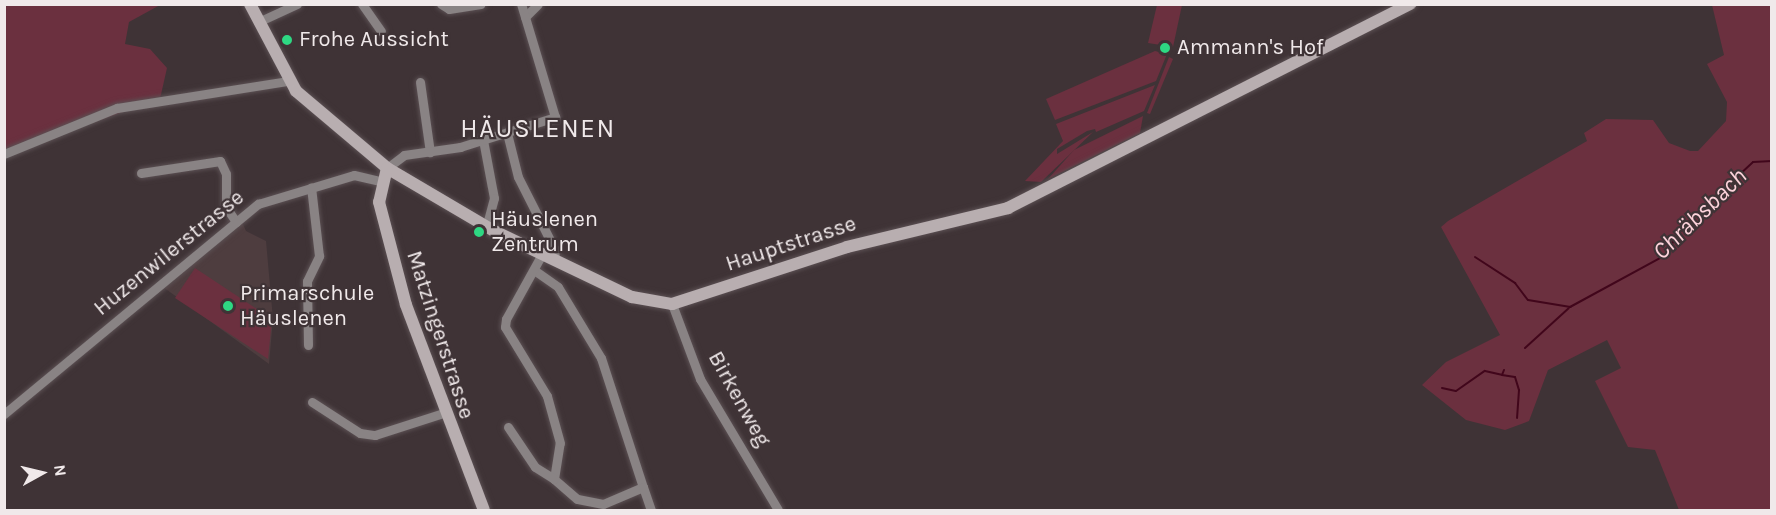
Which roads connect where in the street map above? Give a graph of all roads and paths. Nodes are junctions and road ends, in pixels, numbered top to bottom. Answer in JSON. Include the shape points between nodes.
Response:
{"nodes":[{"id":1,"x":250,"y":4,"type":"edge"},
{"id":2,"x":297,"y":4,"type":"edge"},
{"id":3,"x":362,"y":4,"type":"edge"},
{"id":4,"x":441,"y":4,"type":"edge"},
{"id":5,"x":481,"y":4,"type":"edge"},
{"id":6,"x":521,"y":4,"type":"edge"},
{"id":7,"x":538,"y":4,"type":"edge"},
{"id":8,"x":1410,"y":4,"type":"edge"},
{"id":9,"x":525,"y":17,"type":"junction"},
{"id":10,"x":258,"y":22,"type":"junction"},
{"id":11,"x":381,"y":31,"type":"dead end"},
{"id":12,"x":287,"y":81,"type":"junction"},
{"id":13,"x":420,"y":82,"type":"dead end"},
{"id":14,"x":507,"y":133,"type":"junction"},
{"id":15,"x":483,"y":140,"type":"junction"},
{"id":16,"x":430,"y":152,"type":"junction"},
{"id":17,"x":4,"y":154,"type":"edge"},
{"id":18,"x":387,"y":168,"type":"junction"},
{"id":19,"x":141,"y":173,"type":"dead end"},
{"id":20,"x":381,"y":181,"type":"junction"},
{"id":21,"x":311,"y":187,"type":"junction"},
{"id":22,"x":236,"y":222,"type":"junction"},
{"id":23,"x":486,"y":227,"type":"junction"},
{"id":24,"x":542,"y":254,"type":"junction"},
{"id":25,"x":555,"y":260,"type":"junction"},
{"id":26,"x":534,"y":270,"type":"junction"},
{"id":27,"x":672,"y":304,"type":"junction"},
{"id":28,"x":308,"y":345,"type":"dead end"},
{"id":29,"x":312,"y":402,"type":"dead end"},
{"id":30,"x":442,"y":413,"type":"junction"},
{"id":31,"x":4,"y":414,"type":"edge"},
{"id":32,"x":508,"y":427,"type":"dead end"},
{"id":33,"x":554,"y":479,"type":"junction"},
{"id":34,"x":643,"y":487,"type":"junction"},
{"id":35,"x":484,"y":510,"type":"edge"},
{"id":36,"x":651,"y":510,"type":"edge"},
{"id":37,"x":775,"y":510,"type":"edge"}],
"edges":[{"from":1,"to":10,"type":"street","name":"Hauptstrasse"},
{"from":2,"to":10,"type":"street"},
{"from":3,"to":11,"type":"street"},
{"from":4,"to":5,"type":"street"},
{"from":6,"to":9,"type":"street"},
{"from":7,"to":9,"type":"street"},
{"from":8,"to":27,"type":"street","name":"Hauptstrasse","via":[[1008,208],[847,247]]},
{"from":9,"to":14,"type":"street","via":[[556,114]]},
{"from":10,"to":12,"type":"street","name":"Hauptstrasse"},
{"from":12,"to":17,"type":"street","via":[[127,105]]},
{"from":12,"to":18,"type":"street","name":"Hauptstrasse"},
{"from":13,"to":16,"type":"street"},
{"from":14,"to":15,"type":"street"},
{"from":14,"to":25,"type":"street","via":[[518,177],[554,248]]},
{"from":15,"to":16,"type":"street"},
{"from":15,"to":23,"type":"street","via":[[494,198]]},
{"from":16,"to":18,"type":"street","via":[[398,156]]},
{"from":18,"to":20,"type":"street"},
{"from":18,"to":23,"type":"street","name":"Hauptstrasse"},
{"from":19,"to":22,"type":"street","via":[[220,161],[226,174],[226,207]]},
{"from":20,"to":21,"type":"street","name":"Huzenwilerstrasse","via":[[358,174]]},
{"from":20,"to":30,"type":"street","name":"Matzingerstrasse","via":[[387,235]]},
{"from":21,"to":22,"type":"street","name":"Huzenwilerstrasse","via":[[264,201]]},
{"from":21,"to":28,"type":"street","via":[[319,256],[307,281]]},
{"from":22,"to":31,"type":"street","name":"Huzenwilerstrasse"},
{"from":23,"to":24,"type":"street","name":"Hauptstrasse"},
{"from":24,"to":25,"type":"street","name":"Hauptstrasse"},
{"from":24,"to":26,"type":"street"},
{"from":25,"to":27,"type":"street","name":"Hauptstrasse","via":[[632,297]]},
{"from":26,"to":33,"type":"street","via":[[505,327],[538,376],[550,405],[560,443]]},
{"from":26,"to":34,"type":"street","via":[[558,287],[601,358]]},
{"from":27,"to":37,"type":"street","name":"Birkenweg","via":[[700,379]]},
{"from":29,"to":30,"type":"street","via":[[360,433],[375,435]]},
{"from":30,"to":35,"type":"street","name":"Matzingerstrasse"},
{"from":32,"to":33,"type":"street","via":[[535,467]]},
{"from":33,"to":34,"type":"street","via":[[588,503],[603,504]]},
{"from":34,"to":36,"type":"street"}]}
